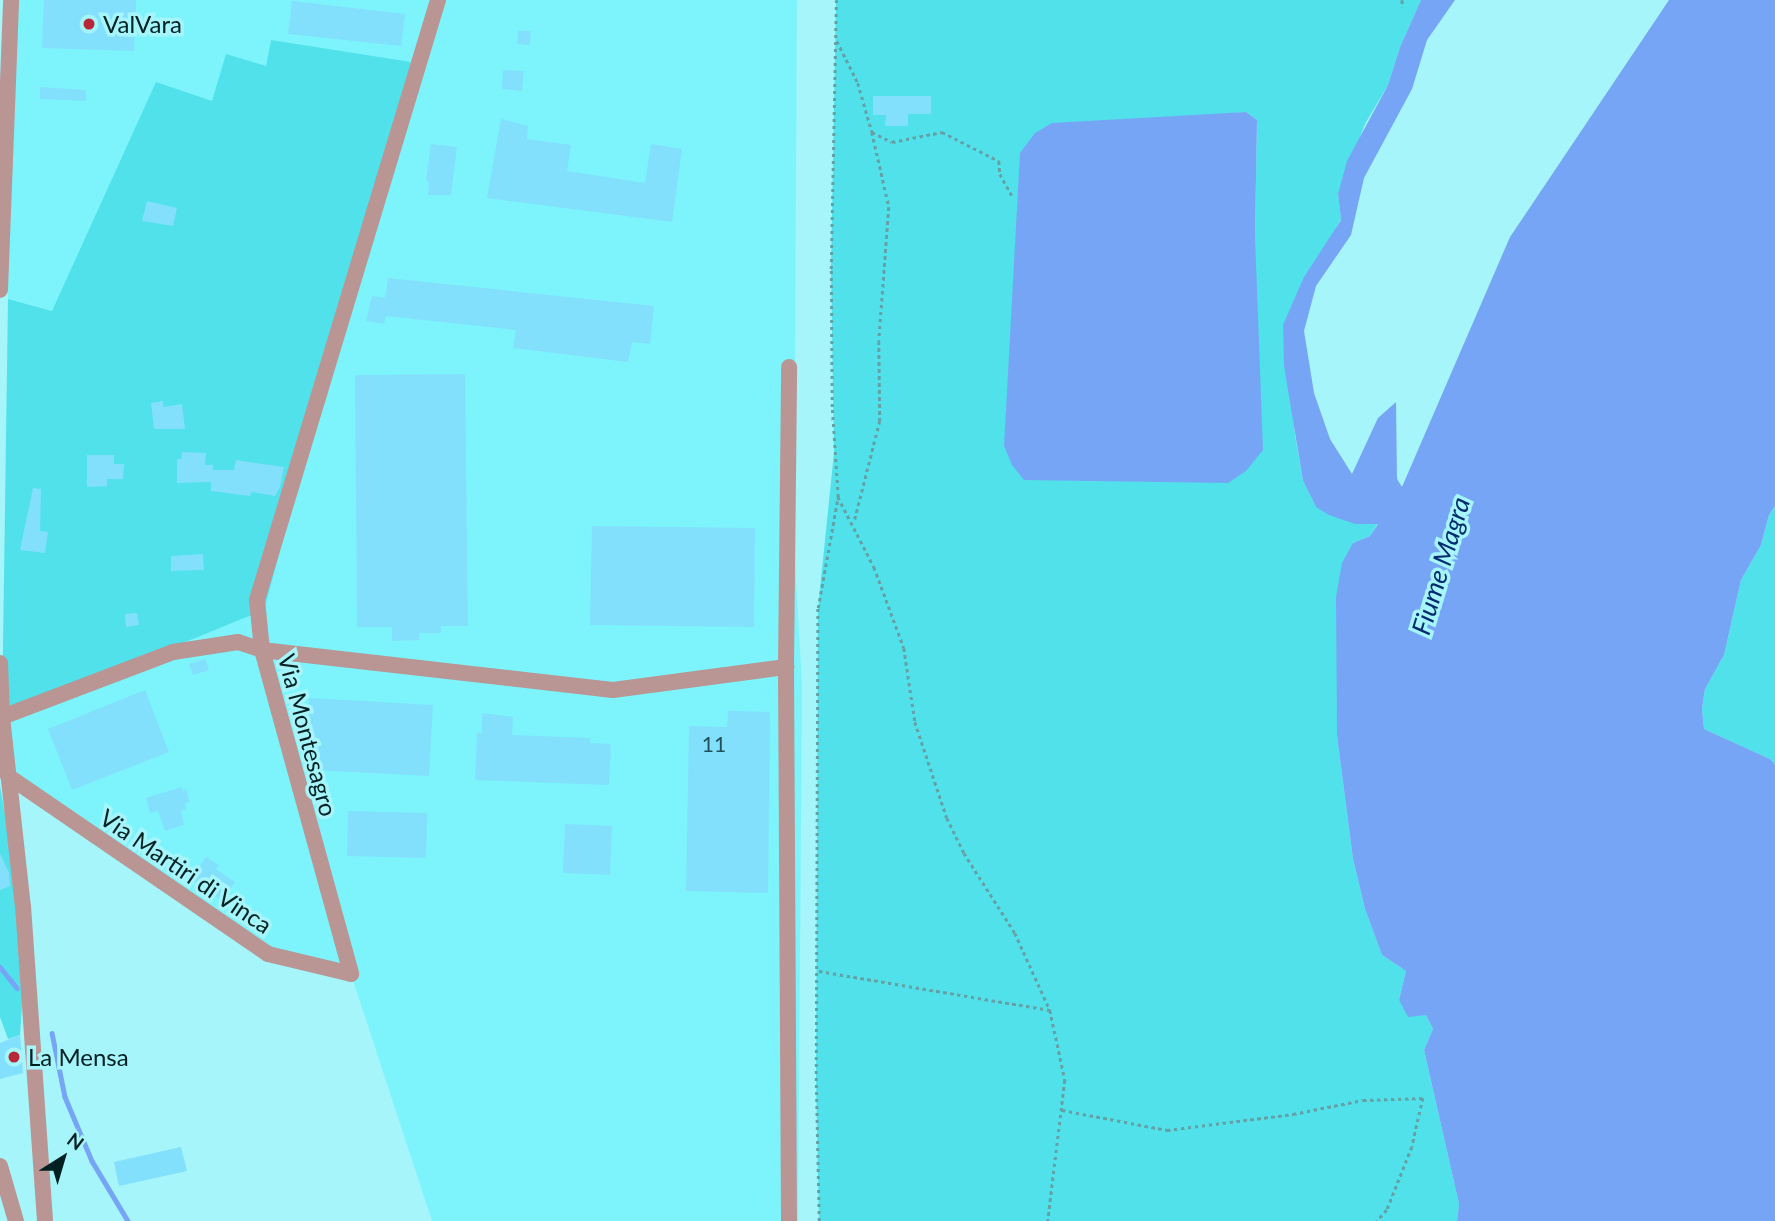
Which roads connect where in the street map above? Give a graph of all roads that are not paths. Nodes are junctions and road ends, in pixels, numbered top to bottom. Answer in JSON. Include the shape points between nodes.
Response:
{"nodes":[{"id":1,"x":11,"y":0,"type":"edge"},
{"id":2,"x":438,"y":0,"type":"edge"},
{"id":3,"x":0,"y":290,"type":"edge"},
{"id":4,"x":789,"y":366,"type":"dead end"},
{"id":5,"x":261,"y":650,"type":"junction"},
{"id":6,"x":0,"y":663,"type":"edge"},
{"id":7,"x":786,"y":667,"type":"junction"},
{"id":8,"x":2,"y":716,"type":"junction"},
{"id":9,"x":2,"y":740,"type":"edge"},
{"id":10,"x":8,"y":776,"type":"junction"},
{"id":11,"x":351,"y":974,"type":"joint"},
{"id":12,"x":0,"y":1167,"type":"edge"},
{"id":13,"x":16,"y":1221,"type":"edge"},
{"id":14,"x":45,"y":1221,"type":"edge"},
{"id":15,"x":789,"y":1221,"type":"edge"}],
"edges":[{"from":1,"to":3,"type":"street"},
{"from":2,"to":5,"type":"street","via":[[257,600]]},
{"from":4,"to":7,"type":"street"},
{"from":5,"to":7,"type":"street","via":[[613,690]]},
{"from":5,"to":8,"type":"street","name":"Via Montesagro","via":[[237,642],[173,652]]},
{"from":5,"to":11,"type":"street","name":"Via Montesagro"},
{"from":6,"to":8,"type":"street"},
{"from":7,"to":15,"type":"street"},
{"from":8,"to":9,"type":"street"},
{"from":9,"to":10,"type":"street"},
{"from":10,"to":11,"type":"street","name":"Via Martiri di Vinca","via":[[268,954]]},
{"from":10,"to":14,"type":"street","via":[[23,906]]},
{"from":12,"to":13,"type":"street"}]}
